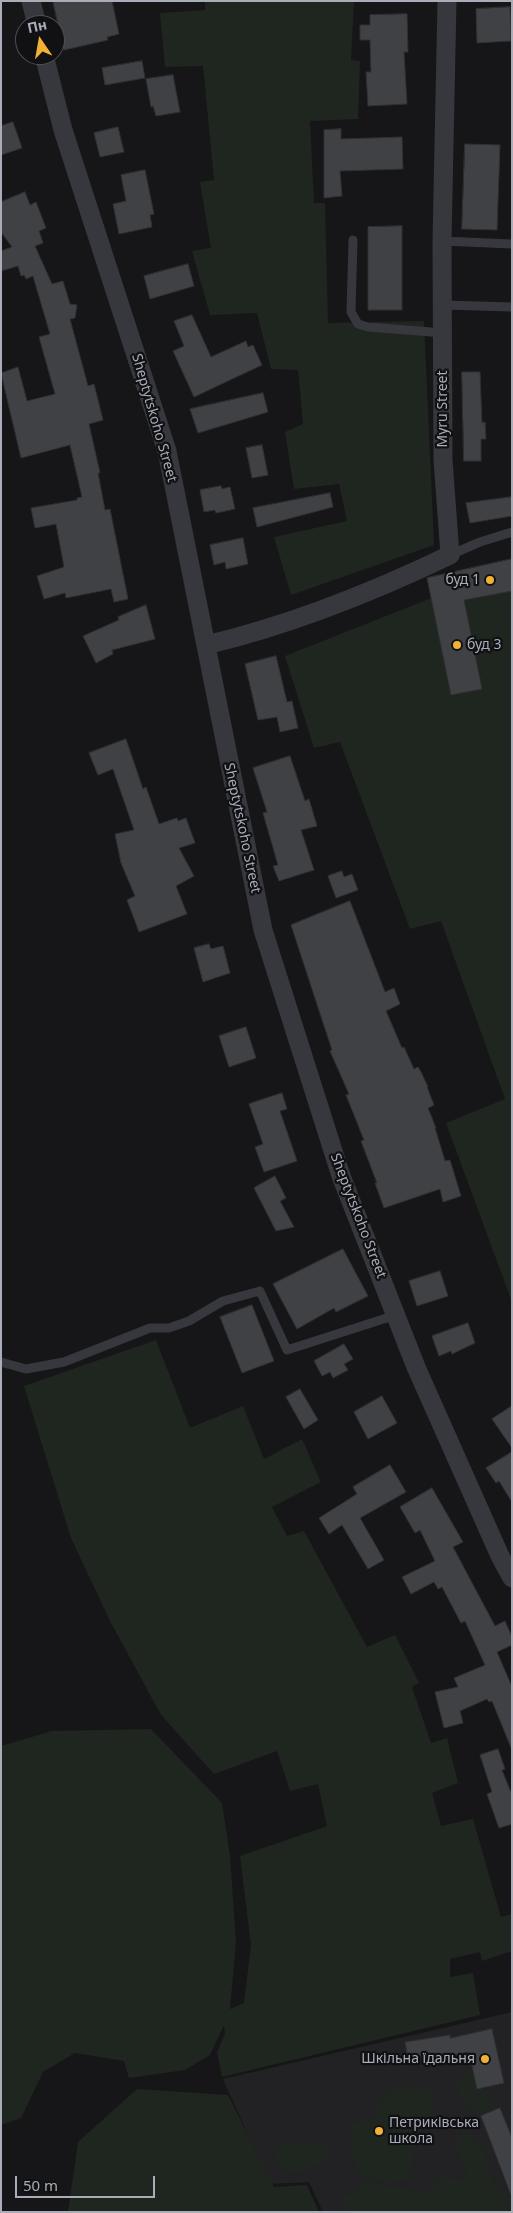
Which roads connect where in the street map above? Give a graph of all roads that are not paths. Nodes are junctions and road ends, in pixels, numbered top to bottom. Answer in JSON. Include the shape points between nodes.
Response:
{"nodes":[{"id":1,"x":31,"y":1,"type":"edge"},
{"id":2,"x":447,"y":1,"type":"edge"},
{"id":3,"x":34,"y":15,"type":"edge"},
{"id":4,"x":47,"y":65,"type":"edge"},
{"id":5,"x":353,"y":240,"type":"dead end"},
{"id":6,"x":442,"y":242,"type":"junction"},
{"id":7,"x":512,"y":244,"type":"edge"},
{"id":8,"x":443,"y":304,"type":"junction"},
{"id":9,"x":512,"y":306,"type":"edge"},
{"id":10,"x":444,"y":333,"type":"junction"},
{"id":11,"x":512,"y":532,"type":"edge"},
{"id":12,"x":450,"y":555,"type":"junction"},
{"id":13,"x":206,"y":645,"type":"junction"},
{"id":14,"x":396,"y":1315,"type":"junction"},
{"id":15,"x":1,"y":1362,"type":"edge"},
{"id":16,"x":512,"y":1578,"type":"edge"}],
"edges":[{"from":1,"to":3,"type":"street"},
{"from":2,"to":6,"type":"street","name":"Myru Street"},
{"from":4,"to":13,"type":"street","name":"Sheptytskoho Street","via":[[63,130],[167,451]]},
{"from":5,"to":10,"type":"lane","via":[[351,312],[358,324]]},
{"from":6,"to":7,"type":"lane"},
{"from":6,"to":8,"type":"street","name":"Myru Street"},
{"from":8,"to":9,"type":"lane"},
{"from":8,"to":10,"type":"street","name":"Myru Street"},
{"from":10,"to":12,"type":"street","name":"Myru Street","via":[[443,460]]},
{"from":11,"to":12,"type":"lane"},
{"from":12,"to":13,"type":"street","via":[[392,584],[314,614],[237,639]]},
{"from":13,"to":14,"type":"street","name":"Sheptytskoho Street","via":[[263,930],[341,1176]]},
{"from":14,"to":15,"type":"lane","via":[[287,1350],[260,1291],[223,1301],[189,1321],[169,1328],[150,1328],[64,1362],[26,1368]]},
{"from":14,"to":16,"type":"street","name":"Sheptytskoho Street","via":[[432,1403]]}]}
